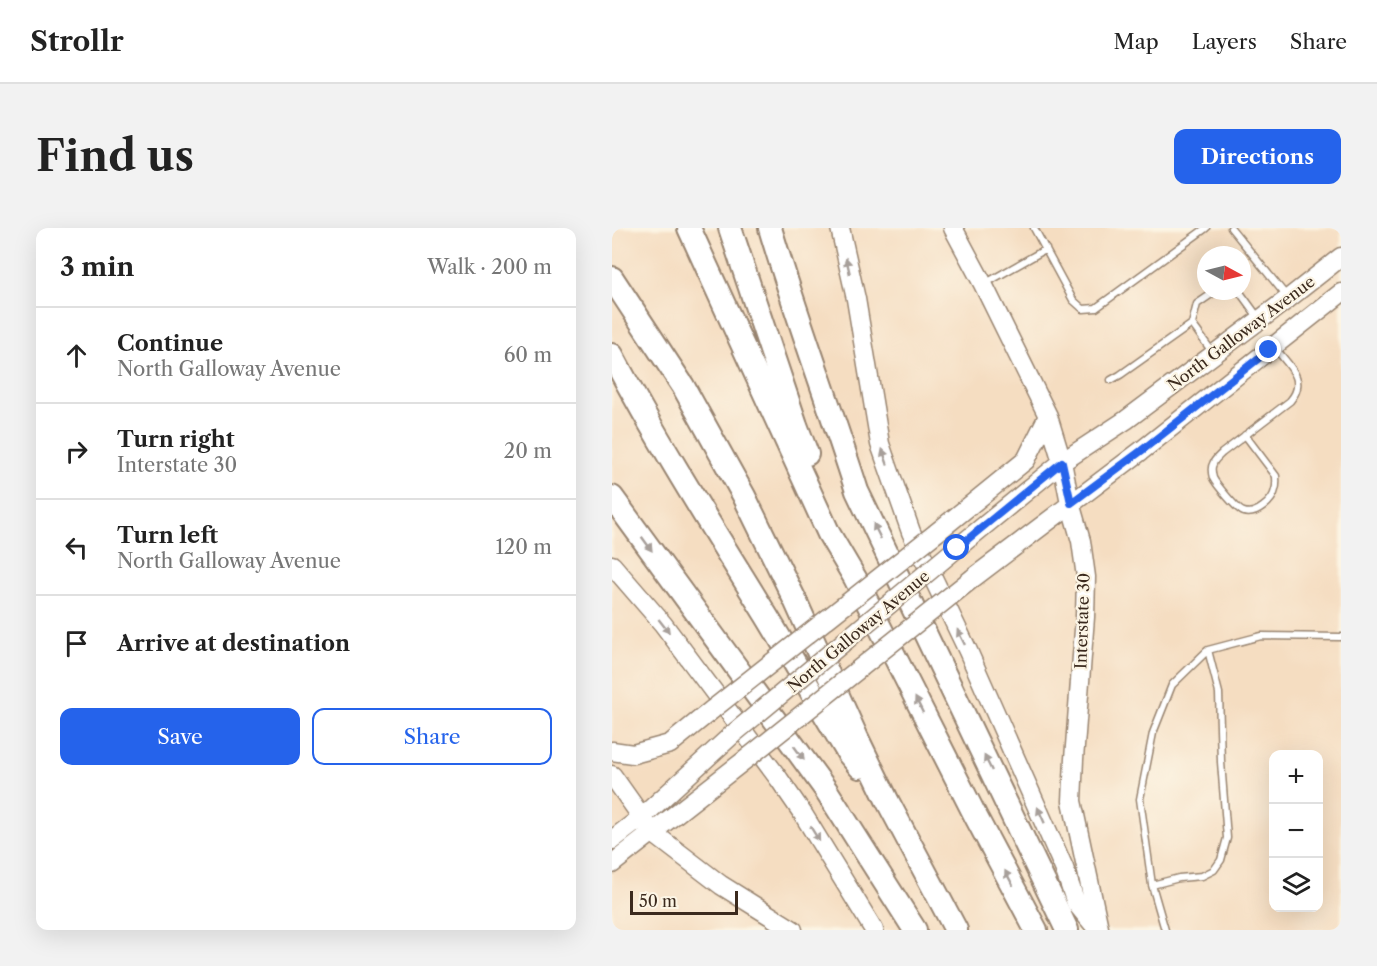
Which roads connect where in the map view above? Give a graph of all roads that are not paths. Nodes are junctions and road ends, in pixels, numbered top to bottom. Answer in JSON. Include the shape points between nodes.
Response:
{"nodes":[{"id":1,"x":689,"y":228,"type":"edge"},
{"id":2,"x":730,"y":228,"type":"edge"},
{"id":3,"x":770,"y":228,"type":"edge"},
{"id":4,"x":840,"y":228,"type":"edge"},
{"id":5,"x":953,"y":228,"type":"edge"},
{"id":6,"x":1034,"y":228,"type":"edge"},
{"id":7,"x":1206,"y":228,"type":"edge"},
{"id":8,"x":1231,"y":228,"type":"edge"},
{"id":9,"x":1046,"y":249,"type":"junction"},
{"id":10,"x":1341,"y":257,"type":"edge"},
{"id":11,"x":612,"y":278,"type":"edge"},
{"id":12,"x":983,"y":284,"type":"junction"},
{"id":13,"x":1341,"y":293,"type":"edge"},
{"id":14,"x":1289,"y":298,"type":"junction"},
{"id":15,"x":1203,"y":300,"type":"edge"},
{"id":16,"x":1244,"y":300,"type":"edge"},
{"id":17,"x":1256,"y":322,"type":"junction"},
{"id":18,"x":1192,"y":324,"type":"junction"},
{"id":19,"x":1271,"y":348,"type":"junction"},
{"id":20,"x":1214,"y":354,"type":"junction"},
{"id":21,"x":612,"y":355,"type":"edge"},
{"id":22,"x":1111,"y":380,"type":"dead end"},
{"id":23,"x":1048,"y":416,"type":"junction"},
{"id":24,"x":1245,"y":435,"type":"junction"},
{"id":25,"x":1062,"y":462,"type":"junction"},
{"id":26,"x":612,"y":497,"type":"edge"},
{"id":27,"x":1071,"y":503,"type":"junction"},
{"id":28,"x":612,"y":565,"type":"edge"},
{"id":29,"x":855,"y":578,"type":"junction"},
{"id":30,"x":1341,"y":637,"type":"edge"},
{"id":31,"x":1208,"y":650,"type":"junction"},
{"id":32,"x":612,"y":751,"type":"edge"},
{"id":33,"x":612,"y":775,"type":"edge"},
{"id":34,"x":888,"y":802,"type":"junction"},
{"id":35,"x":642,"y":817,"type":"junction"},
{"id":36,"x":653,"y":833,"type":"junction"},
{"id":37,"x":612,"y":840,"type":"edge"},
{"id":38,"x":612,"y":864,"type":"edge"},
{"id":39,"x":1152,"y":885,"type":"junction"},
{"id":40,"x":793,"y":930,"type":"edge"},
{"id":41,"x":874,"y":930,"type":"edge"},
{"id":42,"x":915,"y":930,"type":"edge"},
{"id":43,"x":956,"y":930,"type":"edge"},
{"id":44,"x":1036,"y":930,"type":"edge"},
{"id":45,"x":1067,"y":930,"type":"edge"},
{"id":46,"x":1099,"y":930,"type":"edge"},
{"id":47,"x":1165,"y":930,"type":"edge"}],
"edges":[{"from":1,"to":29,"type":"highway","via":[[829,534]]},
{"from":2,"to":29,"type":"highway","via":[[796,425]]},
{"from":45,"to":3,"type":"highway","one_way":true,"via":[[857,490]]},
{"from":46,"to":4,"type":"main road","one_way":true,"via":[[1076,903],[1060,857],[911,532],[880,444]]},
{"from":5,"to":12,"type":"main road","name":"Interstate 30"},
{"from":6,"to":9,"type":"lane"},
{"from":7,"to":9,"type":"lane","via":[[1096,308],[1083,309],[1073,300]]},
{"from":8,"to":14,"type":"lane"},
{"from":9,"to":12,"type":"lane"},
{"from":10,"to":14,"type":"main road","name":"North Galloway Avenue"},
{"from":11,"to":34,"type":"highway","via":[[683,386],[744,496]]},
{"from":12,"to":23,"type":"main road","name":"Interstate 30"},
{"from":13,"to":19,"type":"main road","name":"North Galloway Avenue"},
{"from":14,"to":17,"type":"main road","name":"North Galloway Avenue"},
{"from":15,"to":18,"type":"lane","via":[[1197,304]]},
{"from":16,"to":17,"type":"lane"},
{"from":17,"to":19,"type":"main road"},
{"from":17,"to":20,"type":"main road","name":"North Galloway Avenue"},
{"from":18,"to":20,"type":"lane"},
{"from":18,"to":22,"type":"lane"},
{"from":19,"to":24,"type":"lane","via":[[1298,380],[1296,394]]},
{"from":19,"to":27,"type":"main road","name":"North Galloway Avenue"},
{"from":20,"to":25,"type":"main road","name":"North Galloway Avenue"},
{"from":21,"to":34,"type":"highway","via":[[848,753]]},
{"from":23,"to":25,"type":"main road","name":"Interstate 30"},
{"from":23,"to":32,"type":"main road","bridge":true,"via":[[1026,460],[670,744],[633,754]]},
{"from":24,"to":24,"type":"lane","via":[[1222,453],[1212,470],[1213,478],[1239,510],[1252,513],[1275,492],[1276,476]]},
{"from":25,"to":27,"type":"main road","name":"Interstate 30"},
{"from":25,"to":35,"type":"main road","name":"North Galloway Avenue","bridge":true,"via":[[733,734]]},
{"from":26,"to":42,"type":"highway","one_way":true,"via":[[826,790]]},
{"from":27,"to":36,"type":"main road","name":"North Galloway Avenue","bridge":true},
{"from":27,"to":46,"type":"main road","name":"Interstate 30","via":[[1086,577],[1072,801]]},
{"from":28,"to":41,"type":"main road","one_way":true,"via":[[663,624],[779,779]]},
{"from":44,"to":29,"type":"highway","one_way":true},
{"from":30,"to":31,"type":"lane","via":[[1261,636]]},
{"from":31,"to":39,"type":"lane","via":[[1173,685],[1153,733],[1140,799]]},
{"from":31,"to":39,"type":"lane","via":[[1219,693],[1227,838],[1214,870],[1202,876]]},
{"from":33,"to":35,"type":"main road"},
{"from":34,"to":43,"type":"highway"},
{"from":35,"to":36,"type":"main road"},
{"from":35,"to":37,"type":"main road","name":"North Galloway Avenue"},
{"from":36,"to":38,"type":"main road","name":"North Galloway Avenue"},
{"from":36,"to":40,"type":"main road","via":[[721,885]]},
{"from":39,"to":47,"type":"lane"}]}
